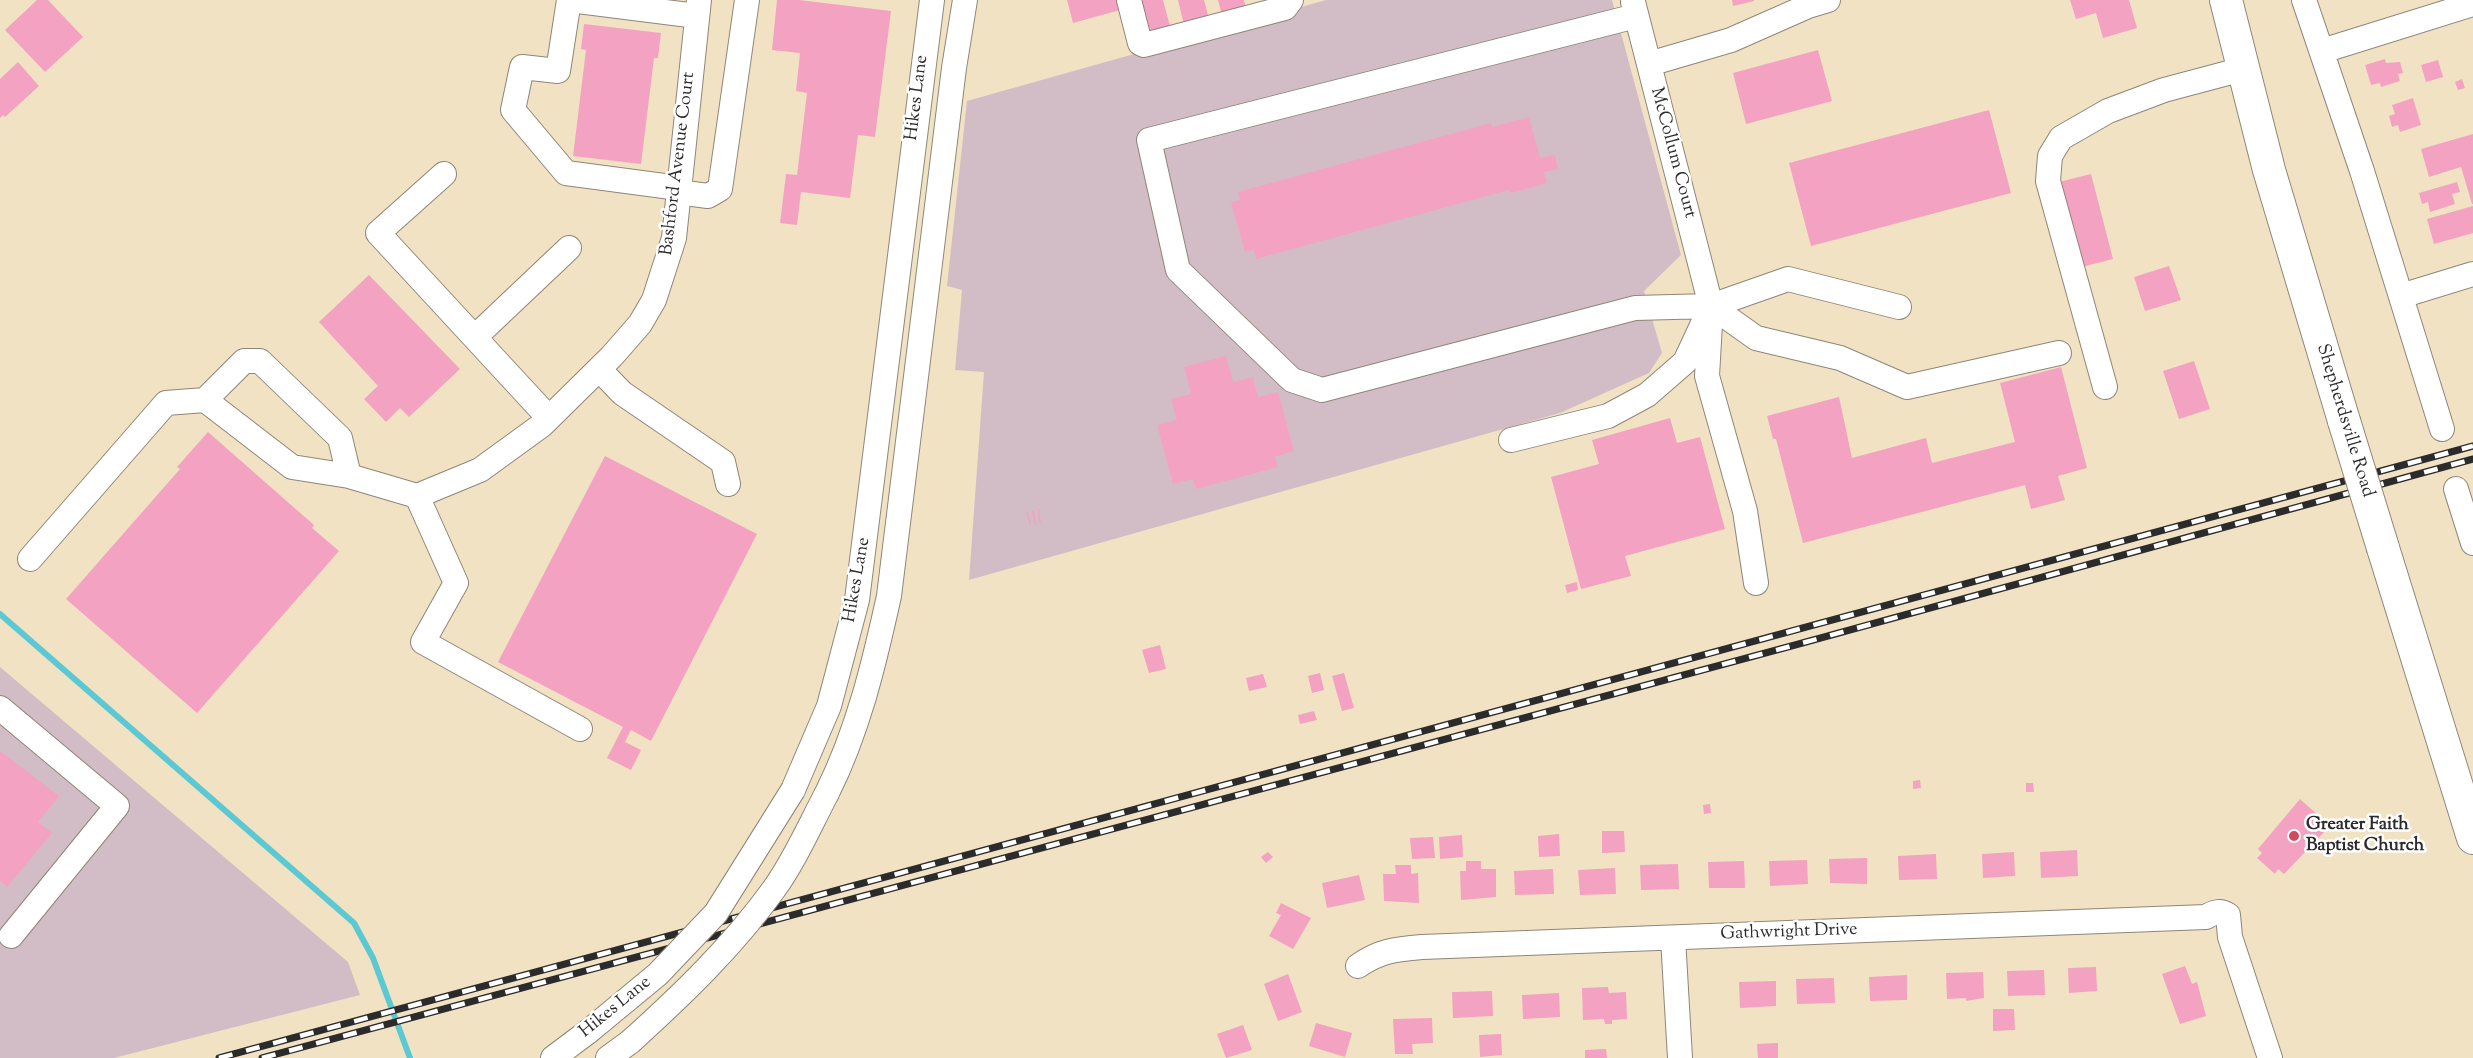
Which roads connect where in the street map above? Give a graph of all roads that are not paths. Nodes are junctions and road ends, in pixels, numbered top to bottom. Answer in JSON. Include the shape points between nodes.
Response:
{"nodes":[{"id":1,"x":569,"y":0,"type":"edge"},
{"id":2,"x":747,"y":0,"type":"edge"},
{"id":3,"x":932,"y":0,"type":"edge"},
{"id":4,"x":965,"y":0,"type":"edge"},
{"id":5,"x":1129,"y":0,"type":"edge"},
{"id":6,"x":1290,"y":0,"type":"edge"},
{"id":7,"x":1828,"y":0,"type":"edge"},
{"id":8,"x":2226,"y":0,"type":"edge"},
{"id":9,"x":2304,"y":0,"type":"edge"},
{"id":10,"x":2473,"y":4,"type":"edge"},
{"id":11,"x":698,"y":8,"type":"edge"},
{"id":12,"x":1634,"y":8,"type":"edge"},
{"id":13,"x":2322,"y":51,"type":"junction"},
{"id":14,"x":1649,"y":64,"type":"junction"},
{"id":15,"x":2243,"y":69,"type":"junction"},
{"id":16,"x":444,"y":174,"type":"dead end"},
{"id":17,"x":679,"y":190,"type":"junction"},
{"id":18,"x":569,"y":248,"type":"dead end"},
{"id":19,"x":2473,"y":274,"type":"edge"},
{"id":20,"x":2401,"y":296,"type":"junction"},
{"id":21,"x":1711,"y":306,"type":"junction"},
{"id":22,"x":1899,"y":307,"type":"dead end"},
{"id":23,"x":475,"y":337,"type":"junction"},
{"id":24,"x":2059,"y":353,"type":"dead end"},
{"id":25,"x":599,"y":369,"type":"junction"},
{"id":26,"x":2104,"y":387,"type":"dead end"},
{"id":27,"x":205,"y":400,"type":"junction"},
{"id":28,"x":549,"y":418,"type":"junction"},
{"id":29,"x":2442,"y":429,"type":"dead end"},
{"id":30,"x":1511,"y":440,"type":"dead end"},
{"id":31,"x":349,"y":476,"type":"junction"},
{"id":32,"x":728,"y":484,"type":"dead end"},
{"id":33,"x":2456,"y":489,"type":"dead end"},
{"id":34,"x":417,"y":496,"type":"junction"},
{"id":35,"x":2473,"y":543,"type":"edge"},
{"id":36,"x":30,"y":559,"type":"dead end"},
{"id":37,"x":1756,"y":583,"type":"dead end"},
{"id":38,"x":0,"y":708,"type":"edge"},
{"id":39,"x":580,"y":729,"type":"dead end"},
{"id":40,"x":2473,"y":838,"type":"edge"},
{"id":41,"x":4,"y":936,"type":"edge"},
{"id":42,"x":1673,"y":938,"type":"junction"},
{"id":43,"x":1358,"y":966,"type":"dead end"},
{"id":44,"x":553,"y":1058,"type":"edge"},
{"id":45,"x":608,"y":1058,"type":"edge"},
{"id":46,"x":1680,"y":1058,"type":"edge"},
{"id":47,"x":2270,"y":1058,"type":"edge"}],
"edges":[{"from":1,"to":11,"type":"street"},
{"from":1,"to":17,"type":"street","via":[[558,71],[522,67],[513,110],[566,173]]},
{"from":2,"to":17,"type":"street","via":[[720,189],[708,196]]},
{"from":3,"to":44,"type":"street","name":"Hikes Lane","bridge":true,"via":[[857,600],[829,706],[793,790],[716,913],[658,974]]},
{"from":4,"to":45,"type":"street","name":"Hikes Lane","bridge":true,"via":[[889,596],[876,657],[844,759],[775,888],[675,1001]]},
{"from":5,"to":6,"type":"street","via":[[1140,43],[1144,45],[1285,8]]},
{"from":7,"to":14,"type":"street","via":[[1731,40]]},
{"from":8,"to":15,"type":"main road","name":"Shepherdsville Road"},
{"from":9,"to":13,"type":"street"},
{"from":10,"to":13,"type":"street"},
{"from":11,"to":17,"type":"street","name":"Bashford Avenue Court"},
{"from":12,"to":14,"type":"street","name":"McCollum Court"},
{"from":12,"to":21,"type":"street","via":[[1149,140],[1178,270],[1292,380],[1322,390],[1635,308]]},
{"from":13,"to":20,"type":"street"},
{"from":14,"to":21,"type":"street","name":"McCollum Court"},
{"from":15,"to":26,"type":"street","via":[[2164,90],[2108,111],[2061,138],[2050,156],[2048,181]]},
{"from":15,"to":40,"type":"main road","name":"Shepherdsville Road","bridge":true,"via":[[2300,280]]},
{"from":16,"to":23,"type":"street","via":[[378,233]]},
{"from":17,"to":25,"type":"street","name":"Bashford Avenue Court","via":[[674,238],[654,300],[640,324]]},
{"from":18,"to":23,"type":"street"},
{"from":19,"to":20,"type":"street"},
{"from":20,"to":29,"type":"street"},
{"from":21,"to":22,"type":"street","via":[[1788,279]]},
{"from":21,"to":24,"type":"street","via":[[1756,338],[1840,358],[1907,387]]},
{"from":21,"to":30,"type":"street","via":[[1685,362],[1647,395],[1608,417]]},
{"from":21,"to":37,"type":"street","name":"McCollum Court","via":[[1707,376],[1745,511]]},
{"from":23,"to":28,"type":"street"},
{"from":25,"to":28,"type":"street","name":"Bashford Avenue Court"},
{"from":25,"to":32,"type":"street","via":[[622,393],[723,462]]},
{"from":27,"to":31,"type":"street","via":[[292,467]]},
{"from":27,"to":31,"type":"street","via":[[244,362],[260,361],[340,438]]},
{"from":27,"to":36,"type":"street","via":[[166,403]]},
{"from":28,"to":34,"type":"street","name":"Bashford Avenue Court","via":[[480,470]]},
{"from":31,"to":34,"type":"street"},
{"from":33,"to":35,"type":"street"},
{"from":34,"to":39,"type":"street","via":[[456,583],[423,642]]},
{"from":38,"to":41,"type":"street","via":[[117,806]]},
{"from":42,"to":43,"type":"street","name":"Gathwright Drive","via":[[1391,949],[1375,953]]},
{"from":42,"to":46,"type":"street"},
{"from":42,"to":47,"type":"street","name":"Gathwright Drive","via":[[2206,917],[2223,912],[2228,915],[2230,937]]}]}
